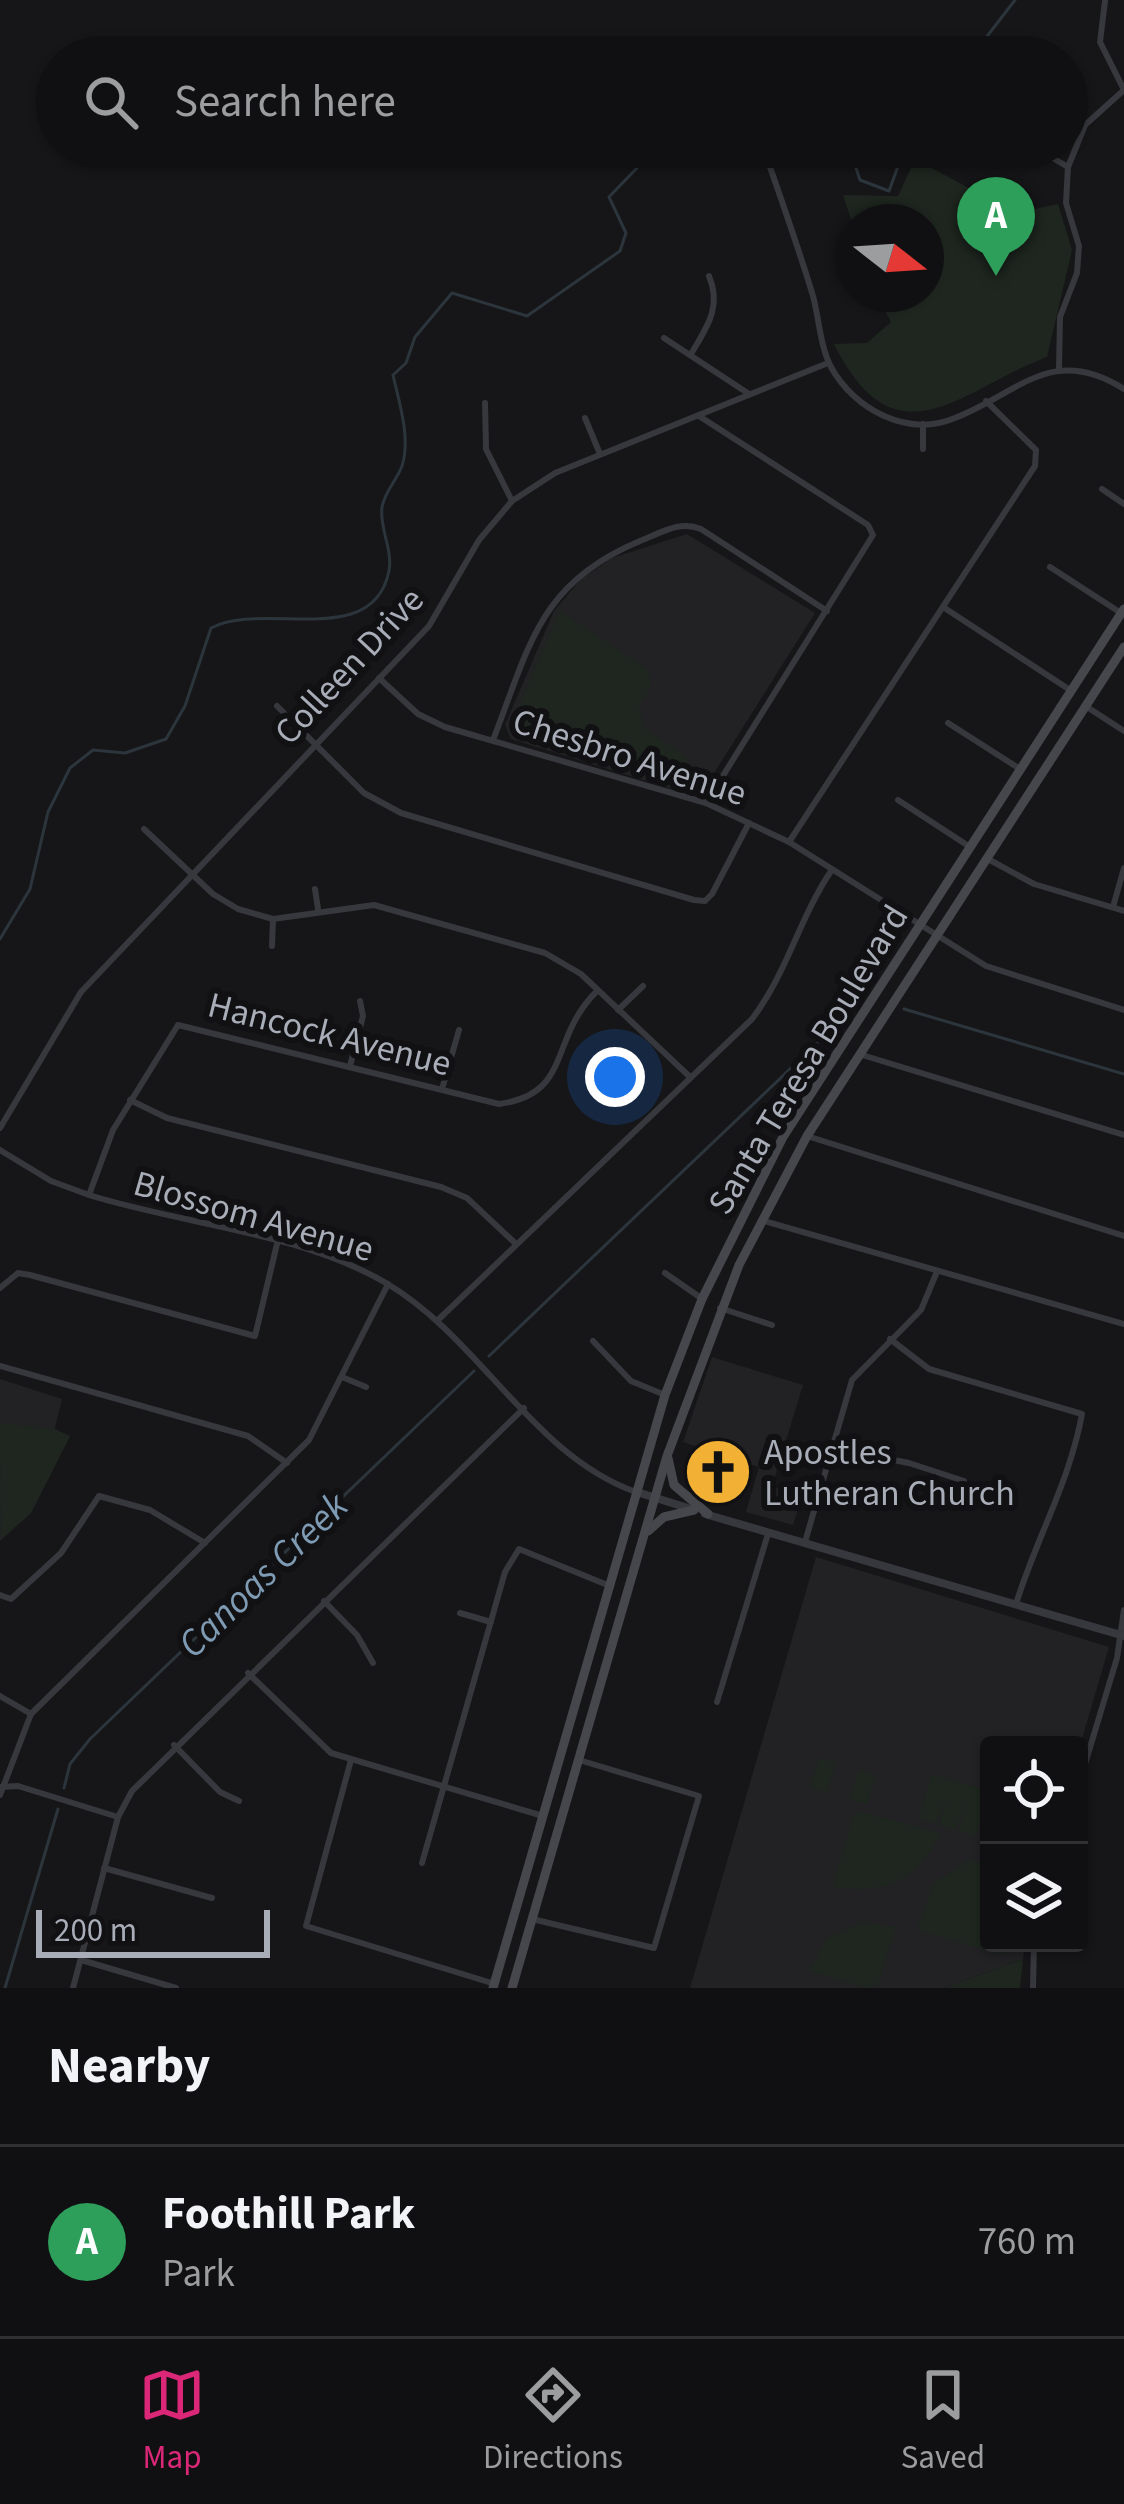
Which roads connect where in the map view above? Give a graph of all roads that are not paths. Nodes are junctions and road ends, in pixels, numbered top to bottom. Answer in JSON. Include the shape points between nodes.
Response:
{"nodes":[{"id":1,"x":1105,"y":1,"type":"edge"},
{"id":2,"x":1124,"y":90,"type":"edge"},
{"id":3,"x":1088,"y":121,"type":"edge"},
{"id":4,"x":770,"y":168,"type":"edge"},
{"id":5,"x":1068,"y":168,"type":"edge"},
{"id":6,"x":709,"y":276,"type":"dead end"},
{"id":7,"x":664,"y":338,"type":"dead end"},
{"id":8,"x":691,"y":354,"type":"junction"},
{"id":9,"x":828,"y":363,"type":"junction"},
{"id":10,"x":1059,"y":370,"type":"junction"},
{"id":11,"x":1124,"y":389,"type":"edge"},
{"id":12,"x":749,"y":394,"type":"junction"},
{"id":13,"x":986,"y":401,"type":"junction"},
{"id":14,"x":485,"y":403,"type":"dead end"},
{"id":15,"x":698,"y":415,"type":"junction"},
{"id":16,"x":585,"y":418,"type":"dead end"},
{"id":17,"x":923,"y":424,"type":"junction"},
{"id":18,"x":922,"y":449,"type":"dead end"},
{"id":19,"x":600,"y":455,"type":"junction"},
{"id":20,"x":1102,"y":490,"type":"dead end"},
{"id":21,"x":512,"y":501,"type":"junction"},
{"id":22,"x":1124,"y":504,"type":"edge"},
{"id":23,"x":1050,"y":567,"type":"dead end"},
{"id":24,"x":943,"y":607,"type":"junction"},
{"id":25,"x":826,"y":611,"type":"junction"},
{"id":26,"x":1123,"y":611,"type":"edge"},
{"id":27,"x":1124,"y":647,"type":"edge"},
{"id":28,"x":379,"y":678,"type":"junction"},
{"id":29,"x":1071,"y":691,"type":"junction"},
{"id":30,"x":277,"y":706,"type":"dead end"},
{"id":31,"x":1085,"y":706,"type":"junction"},
{"id":32,"x":948,"y":723,"type":"dead end"},
{"id":33,"x":1124,"y":731,"type":"edge"},
{"id":34,"x":493,"y":740,"type":"junction"},
{"id":35,"x":311,"y":744,"type":"junction"},
{"id":36,"x":1020,"y":770,"type":"junction"},
{"id":37,"x":898,"y":800,"type":"dead end"},
{"id":38,"x":706,"y":803,"type":"junction"},
{"id":39,"x":749,"y":822,"type":"junction"},
{"id":40,"x":144,"y":829,"type":"dead end"},
{"id":41,"x":789,"y":842,"type":"junction"},
{"id":42,"x":970,"y":847,"type":"junction"},
{"id":43,"x":987,"y":858,"type":"junction"},
{"id":44,"x":1124,"y":868,"type":"edge"},
{"id":45,"x":832,"y":869,"type":"junction"},
{"id":46,"x":191,"y":873,"type":"junction"},
{"id":47,"x":314,"y":889,"type":"dead end"},
{"id":48,"x":1112,"y":908,"type":"junction"},
{"id":49,"x":318,"y":910,"type":"junction"},
{"id":50,"x":1124,"y":911,"type":"edge"},
{"id":51,"x":273,"y":919,"type":"junction"},
{"id":52,"x":918,"y":926,"type":"junction"},
{"id":53,"x":935,"y":937,"type":"junction"},
{"id":54,"x":272,"y":946,"type":"dead end"},
{"id":55,"x":643,"y":986,"type":"dead end"},
{"id":56,"x":597,"y":991,"type":"junction"},
{"id":57,"x":360,"y":1001,"type":"dead end"},
{"id":58,"x":618,"y":1010,"type":"junction"},
{"id":59,"x":1124,"y":1010,"type":"edge"},
{"id":60,"x":459,"y":1030,"type":"dead end"},
{"id":61,"x":859,"y":1054,"type":"junction"},
{"id":62,"x":350,"y":1066,"type":"junction"},
{"id":63,"x":690,"y":1077,"type":"junction"},
{"id":64,"x":442,"y":1089,"type":"junction"},
{"id":65,"x":130,"y":1100,"type":"junction"},
{"id":66,"x":0,"y":1129,"type":"edge"},
{"id":67,"x":1124,"y":1135,"type":"edge"},
{"id":68,"x":807,"y":1136,"type":"junction"},
{"id":69,"x":0,"y":1150,"type":"edge"},
{"id":70,"x":89,"y":1195,"type":"junction"},
{"id":71,"x":761,"y":1220,"type":"junction"},
{"id":72,"x":1124,"y":1236,"type":"edge"},
{"id":73,"x":278,"y":1244,"type":"junction"},
{"id":74,"x":516,"y":1244,"type":"junction"},
{"id":75,"x":665,"y":1273,"type":"dead end"},
{"id":76,"x":937,"y":1274,"type":"junction"},
{"id":77,"x":388,"y":1284,"type":"junction"},
{"id":78,"x":0,"y":1288,"type":"edge"},
{"id":79,"x":702,"y":1299,"type":"junction"},
{"id":80,"x":720,"y":1308,"type":"junction"},
{"id":81,"x":439,"y":1319,"type":"junction"},
{"id":82,"x":1124,"y":1324,"type":"edge"},
{"id":83,"x":772,"y":1325,"type":"dead end"},
{"id":84,"x":890,"y":1340,"type":"junction"},
{"id":85,"x":592,"y":1341,"type":"dead end"},
{"id":86,"x":0,"y":1366,"type":"edge"},
{"id":87,"x":343,"y":1378,"type":"junction"},
{"id":88,"x":367,"y":1387,"type":"dead end"},
{"id":89,"x":665,"y":1395,"type":"junction"},
{"id":90,"x":524,"y":1408,"type":"junction"},
{"id":91,"x":832,"y":1448,"type":"junction"},
{"id":92,"x":667,"y":1456,"type":"junction"},
{"id":93,"x":287,"y":1463,"type":"junction"},
{"id":94,"x":964,"y":1481,"type":"dead end"},
{"id":95,"x":638,"y":1492,"type":"junction"},
{"id":96,"x":655,"y":1498,"type":"junction"},
{"id":97,"x":694,"y":1510,"type":"junction"},
{"id":98,"x":708,"y":1514,"type":"junction"},
{"id":99,"x":768,"y":1532,"type":"junction"},
{"id":100,"x":644,"y":1535,"type":"junction"},
{"id":101,"x":805,"y":1542,"type":"junction"},
{"id":102,"x":205,"y":1543,"type":"junction"},
{"id":103,"x":610,"y":1586,"type":"junction"},
{"id":104,"x":0,"y":1595,"type":"edge"},
{"id":105,"x":323,"y":1600,"type":"junction"},
{"id":106,"x":1016,"y":1604,"type":"junction"},
{"id":107,"x":1124,"y":1610,"type":"edge"},
{"id":108,"x":460,"y":1613,"type":"dead end"},
{"id":109,"x":491,"y":1622,"type":"junction"},
{"id":110,"x":1123,"y":1635,"type":"edge"},
{"id":111,"x":373,"y":1663,"type":"dead end"},
{"id":112,"x":248,"y":1673,"type":"junction"},
{"id":113,"x":0,"y":1696,"type":"edge"},
{"id":114,"x":717,"y":1702,"type":"dead end"},
{"id":115,"x":31,"y":1714,"type":"junction"},
{"id":116,"x":173,"y":1744,"type":"junction"},
{"id":117,"x":1088,"y":1754,"type":"edge"},
{"id":118,"x":351,"y":1760,"type":"junction"},
{"id":119,"x":578,"y":1760,"type":"junction"},
{"id":120,"x":444,"y":1787,"type":"junction"},
{"id":121,"x":1,"y":1790,"type":"edge"},
{"id":122,"x":239,"y":1801,"type":"dead end"},
{"id":123,"x":543,"y":1816,"type":"junction"},
{"id":124,"x":118,"y":1817,"type":"junction"},
{"id":125,"x":422,"y":1863,"type":"dead end"},
{"id":126,"x":104,"y":1868,"type":"junction"},
{"id":127,"x":212,"y":1898,"type":"dead end"},
{"id":128,"x":532,"y":1919,"type":"junction"},
{"id":129,"x":1034,"y":1952,"type":"edge"},
{"id":130,"x":80,"y":1960,"type":"junction"},
{"id":131,"x":494,"y":1986,"type":"edge"},
{"id":132,"x":73,"y":1988,"type":"edge"},
{"id":133,"x":174,"y":1988,"type":"edge"},
{"id":134,"x":512,"y":1988,"type":"edge"},
{"id":135,"x":1033,"y":1988,"type":"edge"}],
"edges":[{"from":1,"to":2,"type":"street","via":[[1100,42]]},
{"from":2,"to":3,"type":"street"},
{"from":4,"to":9,"type":"street"},
{"from":5,"to":10,"type":"street","via":[[1066,203],[1079,245],[1060,317]]},
{"from":6,"to":8,"type":"street","via":[[714,316]]},
{"from":7,"to":8,"type":"street"},
{"from":8,"to":12,"type":"street"},
{"from":9,"to":12,"type":"street","name":"Colleen Drive"},
{"from":9,"to":17,"type":"street","via":[[873,411]]},
{"from":10,"to":11,"type":"street"},
{"from":10,"to":13,"type":"street","via":[[1020,380]]},
{"from":12,"to":15,"type":"street","name":"Colleen Drive"},
{"from":13,"to":17,"type":"street"},
{"from":13,"to":24,"type":"street","via":[[1038,458]]},
{"from":14,"to":21,"type":"street","via":[[486,448]]},
{"from":15,"to":19,"type":"street","name":"Colleen Drive"},
{"from":15,"to":25,"type":"street","via":[[872,529]]},
{"from":16,"to":19,"type":"street"},
{"from":17,"to":18,"type":"street"},
{"from":19,"to":21,"type":"street","name":"Colleen Drive"},
{"from":20,"to":22,"type":"street"},
{"from":21,"to":28,"type":"street","name":"Colleen Drive","via":[[428,626]]},
{"from":23,"to":26,"type":"street"},
{"from":24,"to":29,"type":"street"},
{"from":24,"to":41,"type":"street"},
{"from":25,"to":34,"type":"street","via":[[701,529],[677,526],[607,555],[557,596]]},
{"from":25,"to":38,"type":"street"},
{"from":26,"to":29,"type":"main road","name":"Santa Teresa Boulevard"},
{"from":27,"to":31,"type":"main road","name":"Santa Teresa Boulevard"},
{"from":28,"to":34,"type":"street","name":"Chesbro Avenue","via":[[418,714]]},
{"from":28,"to":35,"type":"street","name":"Colleen Drive"},
{"from":29,"to":36,"type":"main road","name":"Santa Teresa Boulevard"},
{"from":30,"to":35,"type":"street"},
{"from":31,"to":33,"type":"street"},
{"from":31,"to":43,"type":"main road","name":"Santa Teresa Boulevard"},
{"from":32,"to":36,"type":"street"},
{"from":34,"to":38,"type":"street","name":"Chesbro Avenue"},
{"from":35,"to":39,"type":"street","via":[[364,793],[401,813],[694,900],[712,893]]},
{"from":35,"to":46,"type":"street","name":"Colleen Drive"},
{"from":36,"to":42,"type":"main road","name":"Santa Teresa Boulevard"},
{"from":37,"to":42,"type":"street"},
{"from":38,"to":39,"type":"street","name":"Chesbro Avenue"},
{"from":39,"to":41,"type":"street","name":"Chesbro Avenue"},
{"from":40,"to":46,"type":"street"},
{"from":41,"to":45,"type":"street","name":"Chesbro Avenue"},
{"from":42,"to":52,"type":"main road","name":"Santa Teresa Boulevard"},
{"from":43,"to":48,"type":"street","via":[[1034,884]]},
{"from":43,"to":53,"type":"main road","name":"Santa Teresa Boulevard"},
{"from":44,"to":48,"type":"street"},
{"from":45,"to":52,"type":"street","name":"Chesbro Avenue"},
{"from":45,"to":63,"type":"street","via":[[775,988]]},
{"from":46,"to":51,"type":"street","via":[[238,909]]},
{"from":46,"to":66,"type":"street","name":"Colleen Drive","via":[[81,992]]},
{"from":47,"to":49,"type":"street"},
{"from":48,"to":50,"type":"street"},
{"from":49,"to":51,"type":"street"},
{"from":49,"to":56,"type":"street","via":[[394,909],[545,953]]},
{"from":51,"to":54,"type":"street"},
{"from":52,"to":53,"type":"street","name":"Chesbro Avenue"},
{"from":52,"to":79,"type":"main road","name":"Santa Teresa Boulevard","via":[[783,1137]]},
{"from":53,"to":59,"type":"street","name":"Chesbro Avenue","via":[[986,966]]},
{"from":53,"to":61,"type":"main road","name":"Santa Teresa Boulevard"},
{"from":55,"to":58,"type":"street"},
{"from":56,"to":58,"type":"street"},
{"from":56,"to":64,"type":"street","name":"Hancock Avenue","via":[[569,1022],[542,1090],[499,1104]]},
{"from":57,"to":62,"type":"street"},
{"from":58,"to":63,"type":"street"},
{"from":60,"to":64,"type":"street"},
{"from":61,"to":67,"type":"street"},
{"from":61,"to":68,"type":"main road","name":"Santa Teresa Boulevard"},
{"from":62,"to":64,"type":"street","name":"Hancock Avenue"},
{"from":62,"to":65,"type":"street","name":"Hancock Avenue","via":[[185,1024],[173,1030]]},
{"from":63,"to":74,"type":"street"},
{"from":65,"to":70,"type":"street","name":"Hancock Avenue"},
{"from":65,"to":74,"type":"street","via":[[167,1118],[441,1186],[467,1198]]},
{"from":68,"to":71,"type":"main road","name":"Santa Teresa Boulevard"},
{"from":68,"to":72,"type":"street"},
{"from":69,"to":70,"type":"street","name":"Blossom Avenue"},
{"from":70,"to":73,"type":"street","name":"Blossom Avenue"},
{"from":71,"to":76,"type":"street"},
{"from":71,"to":80,"type":"main road","name":"Santa Teresa Boulevard"},
{"from":73,"to":77,"type":"street","name":"Blossom Avenue"},
{"from":73,"to":78,"type":"street","via":[[255,1336],[30,1275]]},
{"from":74,"to":81,"type":"street"},
{"from":75,"to":79,"type":"street"},
{"from":76,"to":82,"type":"street"},
{"from":76,"to":84,"type":"street","via":[[921,1310]]},
{"from":77,"to":81,"type":"street","name":"Blossom Avenue"},
{"from":77,"to":87,"type":"street"},
{"from":79,"to":89,"type":"main road","name":"Santa Teresa Boulevard"},
{"from":80,"to":83,"type":"street"},
{"from":80,"to":92,"type":"main road","name":"Santa Teresa Boulevard"},
{"from":81,"to":90,"type":"street","name":"Blossom Avenue"},
{"from":84,"to":91,"type":"street","via":[[851,1380]]},
{"from":84,"to":106,"type":"street","via":[[929,1369],[1082,1414]]},
{"from":85,"to":89,"type":"street","via":[[632,1382]]},
{"from":86,"to":93,"type":"street","via":[[248,1436]]},
{"from":87,"to":88,"type":"street"},
{"from":87,"to":93,"type":"street"},
{"from":89,"to":95,"type":"main road","name":"Santa Teresa Boulevard"},
{"from":90,"to":95,"type":"street","name":"Blossom Avenue","via":[[597,1476]]},
{"from":90,"to":105,"type":"street"},
{"from":91,"to":94,"type":"street"},
{"from":91,"to":101,"type":"street"},
{"from":92,"to":96,"type":"main road","name":"Santa Teresa Boulevard"},
{"from":92,"to":98,"type":"main road","via":[[674,1484]]},
{"from":93,"to":102,"type":"street"},
{"from":95,"to":96,"type":"street","name":"Blossom Avenue"},
{"from":95,"to":103,"type":"main road","name":"Santa Teresa Boulevard"},
{"from":96,"to":97,"type":"street","name":"Blossom Avenue"},
{"from":96,"to":100,"type":"main road","name":"Santa Teresa Boulevard"},
{"from":97,"to":98,"type":"street","name":"Blossom Avenue"},
{"from":97,"to":100,"type":"main road","via":[[660,1519]]},
{"from":98,"to":99,"type":"street","name":"Blossom Avenue"},
{"from":99,"to":101,"type":"street","name":"Blossom Avenue"},
{"from":99,"to":114,"type":"street"},
{"from":100,"to":119,"type":"main road","name":"Santa Teresa Boulevard"},
{"from":101,"to":106,"type":"street","name":"Blossom Avenue"},
{"from":102,"to":104,"type":"street","via":[[150,1510],[99,1496],[61,1553],[11,1599]]},
{"from":102,"to":115,"type":"street"},
{"from":103,"to":109,"type":"street","via":[[519,1549]]},
{"from":103,"to":123,"type":"main road","name":"Santa Teresa Boulevard"},
{"from":105,"to":111,"type":"street"},
{"from":105,"to":112,"type":"street"},
{"from":106,"to":110,"type":"street","name":"Blossom Avenue"},
{"from":107,"to":110,"type":"street"},
{"from":108,"to":109,"type":"street"},
{"from":109,"to":120,"type":"street"},
{"from":110,"to":117,"type":"street"},
{"from":112,"to":116,"type":"street"},
{"from":112,"to":118,"type":"street","via":[[313,1739]]},
{"from":113,"to":115,"type":"street"},
{"from":115,"to":121,"type":"street"},
{"from":116,"to":122,"type":"street"},
{"from":116,"to":124,"type":"street"},
{"from":118,"to":120,"type":"street"},
{"from":118,"to":131,"type":"street","via":[[306,1926]]},
{"from":119,"to":128,"type":"main road","name":"Santa Teresa Boulevard"},
{"from":119,"to":128,"type":"street","via":[[698,1796],[680,1861],[654,1948]]},
{"from":120,"to":123,"type":"street"},
{"from":120,"to":125,"type":"street"},
{"from":121,"to":124,"type":"street","via":[[18,1786]]},
{"from":123,"to":131,"type":"main road","name":"Santa Teresa Boulevard"},
{"from":124,"to":126,"type":"street"},
{"from":126,"to":127,"type":"street"},
{"from":126,"to":130,"type":"street"},
{"from":128,"to":134,"type":"main road","name":"Santa Teresa Boulevard"},
{"from":129,"to":135,"type":"street"},
{"from":130,"to":132,"type":"street"},
{"from":130,"to":133,"type":"street"}]}
